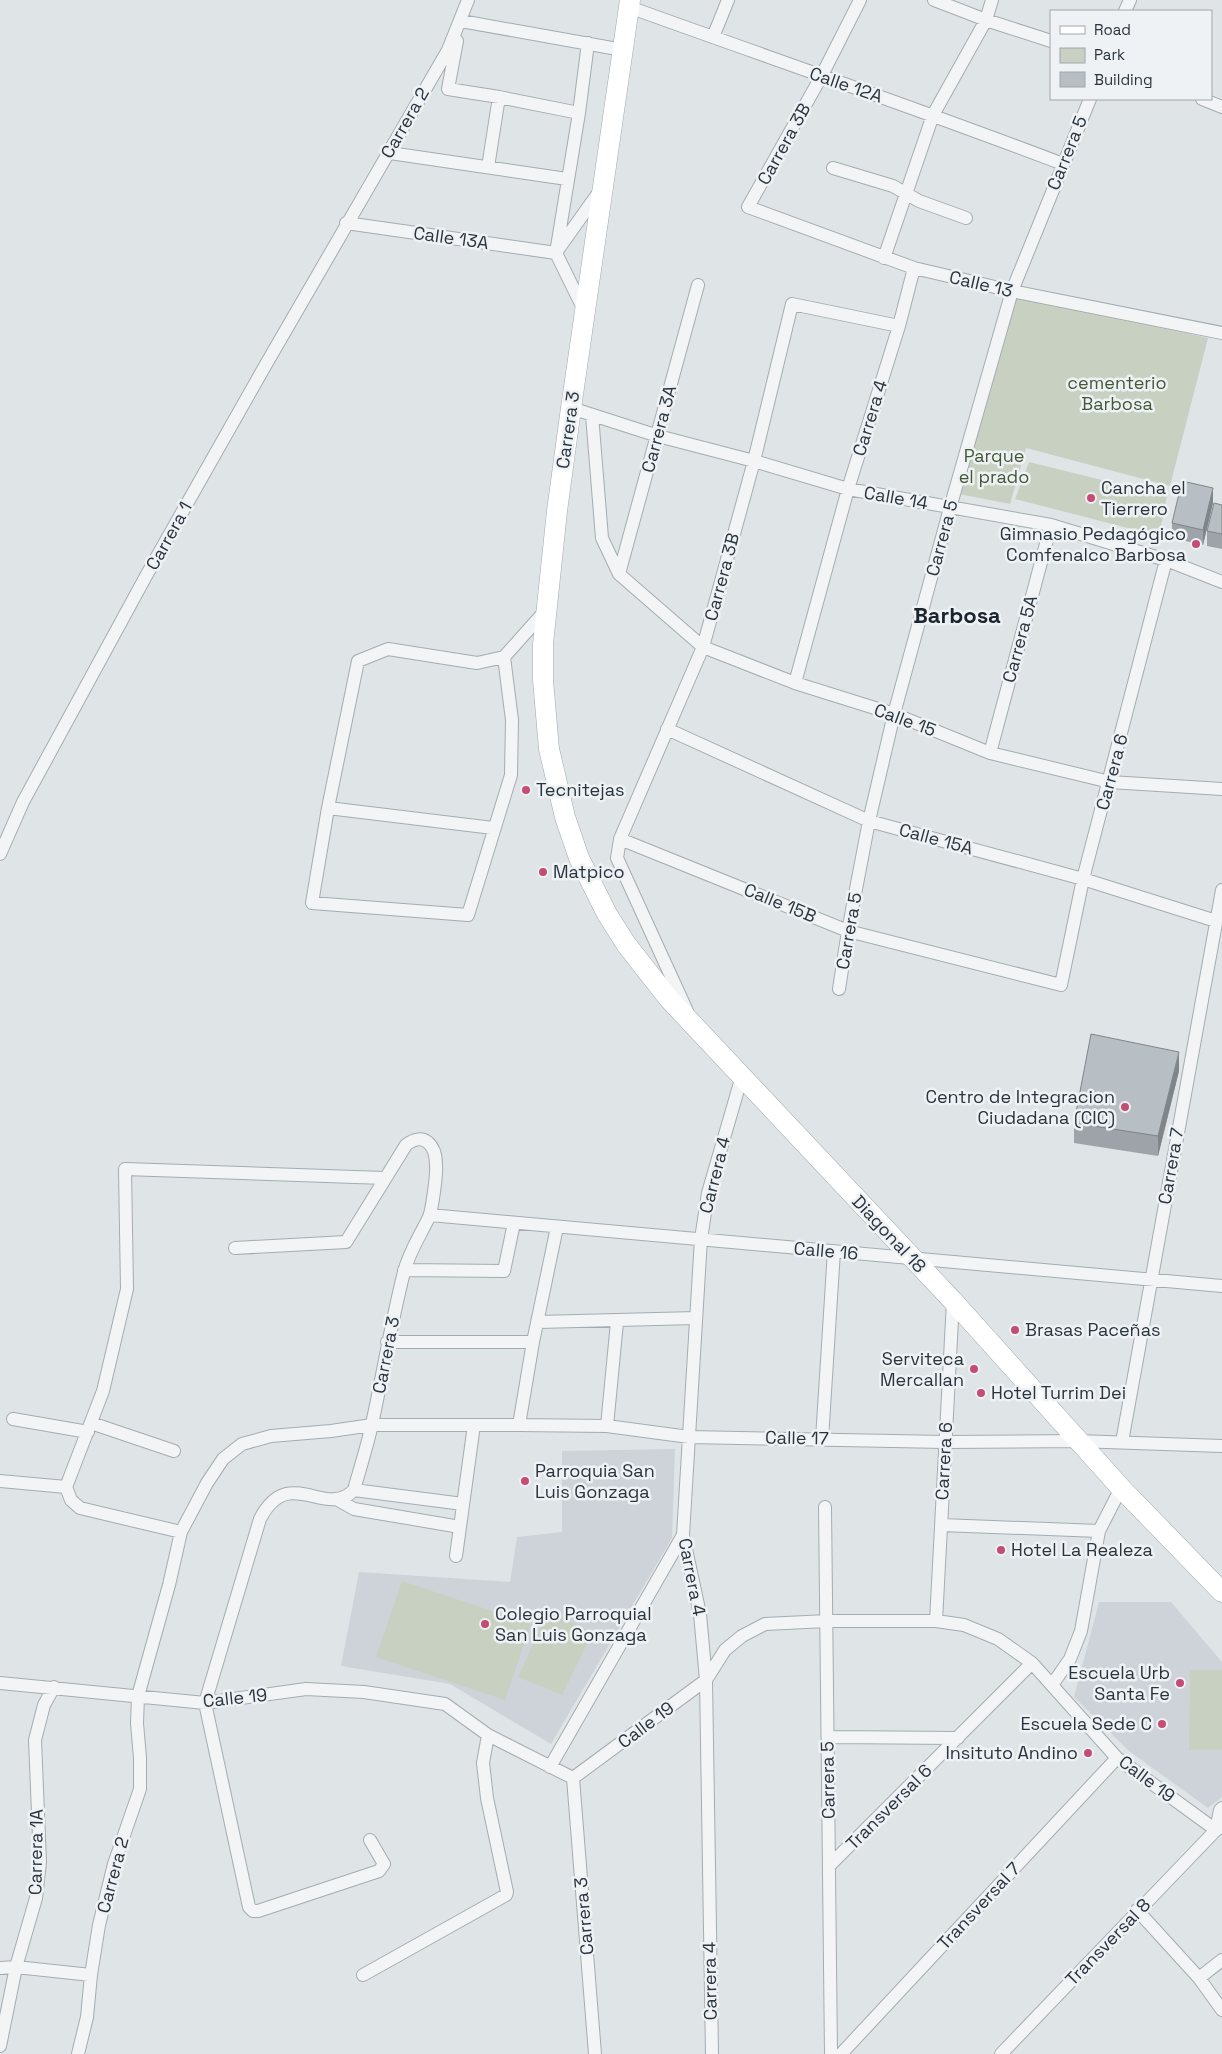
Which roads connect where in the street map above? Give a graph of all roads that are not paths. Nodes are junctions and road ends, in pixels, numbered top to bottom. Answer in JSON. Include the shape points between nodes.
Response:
{"nodes":[{"id":1,"x":468,"y":0,"type":"edge"},
{"id":2,"x":728,"y":0,"type":"edge"},
{"id":3,"x":860,"y":0,"type":"edge"},
{"id":4,"x":934,"y":0,"type":"edge"},
{"id":5,"x":992,"y":0,"type":"edge"},
{"id":6,"x":629,"y":4,"type":"edge"},
{"id":7,"x":986,"y":20,"type":"junction"},
{"id":8,"x":461,"y":21,"type":"junction"},
{"id":9,"x":713,"y":38,"type":"junction"},
{"id":10,"x":1050,"y":40,"type":"edge"},
{"id":11,"x":588,"y":43,"type":"junction"},
{"id":12,"x":623,"y":50,"type":"junction"},
{"id":13,"x":821,"y":77,"type":"junction"},
{"id":14,"x":499,"y":97,"type":"junction"},
{"id":15,"x":1090,"y":100,"type":"edge"},
{"id":16,"x":1204,"y":100,"type":"edge"},
{"id":17,"x":1222,"y":107,"type":"edge"},
{"id":18,"x":579,"y":112,"type":"junction"},
{"id":19,"x":933,"y":115,"type":"junction"},
{"id":20,"x":390,"y":153,"type":"junction"},
{"id":21,"x":1063,"y":164,"type":"junction"},
{"id":22,"x":488,"y":167,"type":"junction"},
{"id":23,"x":833,"y":168,"type":"dead end"},
{"id":24,"x":567,"y":179,"type":"junction"},
{"id":25,"x":602,"y":187,"type":"junction"},
{"id":26,"x":906,"y":193,"type":"junction"},
{"id":27,"x":748,"y":207,"type":"joint"},
{"id":28,"x":966,"y":218,"type":"dead end"},
{"id":29,"x":346,"y":224,"type":"junction"},
{"id":30,"x":556,"y":253,"type":"junction"},
{"id":31,"x":884,"y":258,"type":"junction"},
{"id":32,"x":914,"y":268,"type":"junction"},
{"id":33,"x":698,"y":285,"type":"dead end"},
{"id":34,"x":1012,"y":291,"type":"junction"},
{"id":35,"x":584,"y":310,"type":"junction"},
{"id":36,"x":899,"y":326,"type":"junction"},
{"id":37,"x":1222,"y":334,"type":"edge"},
{"id":38,"x":571,"y":408,"type":"junction"},
{"id":39,"x":592,"y":415,"type":"junction"},
{"id":40,"x":658,"y":436,"type":"junction"},
{"id":41,"x":754,"y":460,"type":"junction"},
{"id":42,"x":848,"y":489,"type":"junction"},
{"id":43,"x":950,"y":508,"type":"junction"},
{"id":44,"x":1051,"y":525,"type":"junction"},
{"id":45,"x":1166,"y":560,"type":"junction"},
{"id":46,"x":619,"y":574,"type":"junction"},
{"id":47,"x":1222,"y":582,"type":"edge"},
{"id":48,"x":546,"y":610,"type":"junction"},
{"id":49,"x":703,"y":647,"type":"junction"},
{"id":50,"x":504,"y":657,"type":"junction"},
{"id":51,"x":795,"y":683,"type":"junction"},
{"id":52,"x":894,"y":714,"type":"junction"},
{"id":53,"x":667,"y":729,"type":"junction"},
{"id":54,"x":990,"y":753,"type":"junction"},
{"id":55,"x":1110,"y":782,"type":"junction"},
{"id":56,"x":1222,"y":789,"type":"edge"},
{"id":57,"x":328,"y":808,"type":"junction"},
{"id":58,"x":869,"y":821,"type":"junction"},
{"id":59,"x":494,"y":828,"type":"junction"},
{"id":60,"x":620,"y":839,"type":"junction"},
{"id":61,"x":0,"y":854,"type":"edge"},
{"id":62,"x":579,"y":858,"type":"joint"},
{"id":63,"x":1083,"y":879,"type":"junction"},
{"id":64,"x":1222,"y":890,"type":"edge"},
{"id":65,"x":1216,"y":921,"type":"junction"},
{"id":66,"x":848,"y":931,"type":"junction"},
{"id":67,"x":1217,"y":947,"type":"edge"},
{"id":68,"x":1061,"y":985,"type":"joint"},
{"id":69,"x":839,"y":989,"type":"dead end"},
{"id":70,"x":693,"y":1025,"type":"junction"},
{"id":71,"x":742,"y":1076,"type":"junction"},
{"id":72,"x":384,"y":1178,"type":"junction"},
{"id":73,"x":430,"y":1215,"type":"junction"},
{"id":74,"x":514,"y":1223,"type":"junction"},
{"id":75,"x":557,"y":1227,"type":"junction"},
{"id":76,"x":701,"y":1239,"type":"junction"},
{"id":77,"x":235,"y":1248,"type":"dead end"},
{"id":78,"x":834,"y":1251,"type":"junction"},
{"id":79,"x":912,"y":1258,"type":"junction"},
{"id":80,"x":404,"y":1270,"type":"junction"},
{"id":81,"x":1150,"y":1280,"type":"junction"},
{"id":82,"x":1222,"y":1286,"type":"edge"},
{"id":83,"x":953,"y":1301,"type":"junction"},
{"id":84,"x":696,"y":1318,"type":"junction"},
{"id":85,"x":538,"y":1322,"type":"junction"},
{"id":86,"x":617,"y":1322,"type":"junction"},
{"id":87,"x":387,"y":1342,"type":"junction"},
{"id":88,"x":533,"y":1342,"type":"junction"},
{"id":89,"x":12,"y":1419,"type":"dead end"},
{"id":90,"x":372,"y":1425,"type":"junction"},
{"id":91,"x":474,"y":1425,"type":"junction"},
{"id":92,"x":520,"y":1425,"type":"junction"},
{"id":93,"x":607,"y":1426,"type":"junction"},
{"id":94,"x":90,"y":1427,"type":"junction"},
{"id":95,"x":689,"y":1437,"type":"junction"},
{"id":96,"x":822,"y":1439,"type":"junction"},
{"id":97,"x":1077,"y":1441,"type":"junction"},
{"id":98,"x":946,"y":1442,"type":"junction"},
{"id":99,"x":1122,"y":1442,"type":"junction"},
{"id":100,"x":1222,"y":1446,"type":"edge"},
{"id":101,"x":174,"y":1451,"type":"dead end"},
{"id":102,"x":0,"y":1481,"type":"edge"},
{"id":103,"x":66,"y":1487,"type":"junction"},
{"id":104,"x":1121,"y":1488,"type":"junction"},
{"id":105,"x":347,"y":1495,"type":"junction"},
{"id":106,"x":463,"y":1504,"type":"junction"},
{"id":107,"x":825,"y":1507,"type":"dead end"},
{"id":108,"x":941,"y":1525,"type":"junction"},
{"id":109,"x":460,"y":1526,"type":"junction"},
{"id":110,"x":1099,"y":1531,"type":"junction"},
{"id":111,"x":181,"y":1532,"type":"junction"},
{"id":112,"x":683,"y":1535,"type":"junction"},
{"id":113,"x":456,"y":1556,"type":"dead end"},
{"id":114,"x":1222,"y":1592,"type":"edge"},
{"id":115,"x":827,"y":1621,"type":"junction"},
{"id":116,"x":936,"y":1621,"type":"junction"},
{"id":117,"x":1032,"y":1663,"type":"junction"},
{"id":118,"x":706,"y":1680,"type":"junction"},
{"id":119,"x":0,"y":1683,"type":"edge"},
{"id":120,"x":1052,"y":1685,"type":"junction"},
{"id":121,"x":54,"y":1687,"type":"junction"},
{"id":122,"x":138,"y":1696,"type":"junction"},
{"id":123,"x":205,"y":1703,"type":"junction"},
{"id":124,"x":488,"y":1735,"type":"junction"},
{"id":125,"x":828,"y":1737,"type":"junction"},
{"id":126,"x":958,"y":1738,"type":"junction"},
{"id":127,"x":1117,"y":1758,"type":"junction"},
{"id":128,"x":550,"y":1767,"type":"junction"},
{"id":129,"x":573,"y":1778,"type":"junction"},
{"id":130,"x":1222,"y":1808,"type":"edge"},
{"id":131,"x":1219,"y":1829,"type":"edge"},
{"id":132,"x":370,"y":1840,"type":"dead end"},
{"id":133,"x":830,"y":1866,"type":"junction"},
{"id":134,"x":1138,"y":1910,"type":"junction"},
{"id":135,"x":1222,"y":1960,"type":"edge"},
{"id":136,"x":16,"y":1967,"type":"junction"},
{"id":137,"x":0,"y":1968,"type":"edge"},
{"id":138,"x":91,"y":1975,"type":"junction"},
{"id":139,"x":363,"y":1975,"type":"dead end"},
{"id":140,"x":1199,"y":1978,"type":"junction"},
{"id":141,"x":1222,"y":2010,"type":"edge"},
{"id":142,"x":0,"y":2046,"type":"edge"},
{"id":143,"x":78,"y":2054,"type":"edge"},
{"id":144,"x":595,"y":2054,"type":"edge"},
{"id":145,"x":712,"y":2054,"type":"edge"},
{"id":146,"x":832,"y":2054,"type":"edge"},
{"id":147,"x":841,"y":2054,"type":"edge"},
{"id":148,"x":1001,"y":2054,"type":"edge"}],
"edges":[{"from":1,"to":8,"type":"street"},
{"from":2,"to":9,"type":"street"},
{"from":3,"to":13,"type":"street","name":"Carrera 3B"},
{"from":4,"to":7,"type":"street"},
{"from":5,"to":7,"type":"street"},
{"from":6,"to":9,"type":"street","name":"Calle 12A"},
{"from":6,"to":12,"type":"main road","name":"Carrera 3"},
{"from":7,"to":10,"type":"street"},
{"from":7,"to":19,"type":"street"},
{"from":8,"to":11,"type":"street"},
{"from":8,"to":14,"type":"street","via":[[448,90]]},
{"from":8,"to":20,"type":"street","name":"Carrera 2"},
{"from":9,"to":13,"type":"street","name":"Calle 12A"},
{"from":11,"to":12,"type":"street"},
{"from":11,"to":18,"type":"street"},
{"from":12,"to":25,"type":"main road","name":"Carrera 3"},
{"from":13,"to":19,"type":"street","name":"Calle 12A"},
{"from":13,"to":27,"type":"street","name":"Carrera 3B"},
{"from":14,"to":18,"type":"street"},
{"from":14,"to":22,"type":"street"},
{"from":15,"to":21,"type":"street","name":"Carrera 5"},
{"from":16,"to":17,"type":"street"},
{"from":18,"to":24,"type":"street"},
{"from":19,"to":21,"type":"street","name":"Calle 12A"},
{"from":19,"to":26,"type":"street"},
{"from":20,"to":22,"type":"street"},
{"from":20,"to":29,"type":"street","name":"Carrera 2"},
{"from":21,"to":34,"type":"street","name":"Carrera 5"},
{"from":22,"to":24,"type":"street"},
{"from":23,"to":26,"type":"street"},
{"from":24,"to":30,"type":"street"},
{"from":25,"to":30,"type":"street"},
{"from":25,"to":35,"type":"main road","name":"Carrera 3"},
{"from":26,"to":28,"type":"street"},
{"from":26,"to":31,"type":"street"},
{"from":27,"to":31,"type":"street","name":"Calle 13"},
{"from":29,"to":30,"type":"street","name":"Calle 13A"},
{"from":29,"to":61,"type":"street","name":"Carrera 1","via":[[146,576],[23,802]]},
{"from":30,"to":35,"type":"street"},
{"from":31,"to":32,"type":"street","name":"Calle 13"},
{"from":32,"to":34,"type":"street","name":"Calle 13"},
{"from":32,"to":36,"type":"street","name":"Carrera 4"},
{"from":33,"to":40,"type":"street","name":"Carrera 3A"},
{"from":34,"to":37,"type":"street","name":"Calle 13"},
{"from":34,"to":43,"type":"street","name":"Carrera 5"},
{"from":35,"to":38,"type":"main road","name":"Carrera 3"},
{"from":36,"to":41,"type":"street","name":"Carrera 3B","via":[[792,304]]},
{"from":36,"to":42,"type":"street","name":"Carrera 4"},
{"from":38,"to":39,"type":"street","name":"Calle 14"},
{"from":38,"to":48,"type":"main road","name":"Carrera 3"},
{"from":39,"to":40,"type":"street","name":"Calle 14"},
{"from":39,"to":46,"type":"street","via":[[602,538]]},
{"from":40,"to":41,"type":"street","name":"Calle 14"},
{"from":40,"to":46,"type":"street","name":"Carrera 3A"},
{"from":41,"to":42,"type":"street","name":"Calle 14"},
{"from":41,"to":49,"type":"street","name":"Carrera 3B"},
{"from":42,"to":43,"type":"street","name":"Calle 14"},
{"from":42,"to":51,"type":"street","name":"Carrera 4"},
{"from":43,"to":44,"type":"street","name":"Calle 14"},
{"from":43,"to":52,"type":"street","name":"Carrera 5"},
{"from":44,"to":45,"type":"street","name":"Calle 14"},
{"from":44,"to":54,"type":"street","name":"Carrera 5A"},
{"from":45,"to":47,"type":"street","name":"Calle 14"},
{"from":45,"to":55,"type":"street","name":"Carrera 6"},
{"from":46,"to":49,"type":"street","name":"Calle 15"},
{"from":48,"to":50,"type":"street"},
{"from":48,"to":62,"type":"main road","name":"Carrera 3","via":[[543,680],[549,749],[565,817]]},
{"from":49,"to":51,"type":"street","name":"Calle 15"},
{"from":49,"to":53,"type":"street","name":"Carrera 3B"},
{"from":50,"to":57,"type":"street","via":[[477,663],[388,649],[358,661]]},
{"from":50,"to":59,"type":"street","via":[[512,720],[511,775]]},
{"from":51,"to":52,"type":"street","name":"Calle 15"},
{"from":52,"to":54,"type":"street","name":"Calle 15"},
{"from":52,"to":58,"type":"street","name":"Carrera 5"},
{"from":53,"to":58,"type":"street","name":"Calle 15A"},
{"from":53,"to":60,"type":"street","name":"Carrera 3B"},
{"from":54,"to":55,"type":"street","name":"Calle 15"},
{"from":55,"to":56,"type":"street","name":"Calle 15"},
{"from":55,"to":63,"type":"street","name":"Carrera 6"},
{"from":57,"to":59,"type":"street"},
{"from":57,"to":59,"type":"street","via":[[312,903],[468,915]]},
{"from":58,"to":63,"type":"street","name":"Calle 15A"},
{"from":58,"to":66,"type":"street","name":"Carrera 5"},
{"from":60,"to":66,"type":"street","name":"Calle 15B"},
{"from":60,"to":70,"type":"street","via":[[617,858]]},
{"from":62,"to":70,"type":"main road","name":"Diagonal 18","via":[[626,944]]},
{"from":63,"to":65,"type":"street","name":"Calle 15A"},
{"from":63,"to":68,"type":"street","name":"Carrera 6"},
{"from":64,"to":65,"type":"street","name":"Carrera 7"},
{"from":65,"to":67,"type":"street","name":"Carrera 7"},
{"from":66,"to":68,"type":"street","name":"Calle 15B"},
{"from":66,"to":69,"type":"street","name":"Carrera 5"},
{"from":67,"to":81,"type":"street","name":"Carrera 7"},
{"from":70,"to":71,"type":"main road","name":"Diagonal 18"},
{"from":71,"to":76,"type":"street","name":"Carrera 4","via":[[708,1193]]},
{"from":71,"to":79,"type":"main road","name":"Diagonal 18"},
{"from":72,"to":73,"type":"street","via":[[406,1145],[412,1140],[428,1141],[436,1164]]},
{"from":72,"to":77,"type":"street","via":[[346,1242]]},
{"from":72,"to":94,"type":"street","via":[[125,1169],[127,1289],[103,1391]]},
{"from":73,"to":74,"type":"street","name":"Calle 16"},
{"from":73,"to":80,"type":"street","name":"Carrera 3","via":[[412,1247]]},
{"from":74,"to":75,"type":"street","name":"Calle 16"},
{"from":74,"to":80,"type":"street","via":[[504,1271]]},
{"from":75,"to":76,"type":"street","name":"Calle 16"},
{"from":75,"to":85,"type":"street"},
{"from":76,"to":78,"type":"street","name":"Calle 16"},
{"from":76,"to":84,"type":"street","name":"Carrera 4"},
{"from":78,"to":79,"type":"street","name":"Calle 16"},
{"from":78,"to":96,"type":"street"},
{"from":79,"to":81,"type":"street","name":"Calle 16"},
{"from":79,"to":83,"type":"main road","name":"Diagonal 18"},
{"from":80,"to":87,"type":"street","name":"Carrera 3"},
{"from":81,"to":82,"type":"street","name":"Calle 16"},
{"from":81,"to":99,"type":"street","name":"Carrera 7"},
{"from":83,"to":97,"type":"main road","name":"Diagonal 18"},
{"from":83,"to":98,"type":"street","name":"Carrera 6"},
{"from":84,"to":86,"type":"street"},
{"from":84,"to":95,"type":"street","name":"Carrera 4"},
{"from":85,"to":86,"type":"street"},
{"from":85,"to":88,"type":"street"},
{"from":86,"to":93,"type":"street"},
{"from":87,"to":88,"type":"street"},
{"from":87,"to":90,"type":"street","name":"Carrera 3"},
{"from":88,"to":92,"type":"street"},
{"from":89,"to":94,"type":"street"},
{"from":90,"to":91,"type":"street","name":"Calle 17"},
{"from":90,"to":105,"type":"street","name":"Carrera 3"},
{"from":90,"to":111,"type":"street","name":"Calle 17","via":[[272,1436],[242,1444],[223,1459]]},
{"from":91,"to":92,"type":"street","name":"Calle 17"},
{"from":91,"to":106,"type":"street"},
{"from":92,"to":93,"type":"street","name":"Calle 17"},
{"from":93,"to":95,"type":"street","name":"Calle 17"},
{"from":94,"to":101,"type":"street"},
{"from":94,"to":103,"type":"street"},
{"from":95,"to":96,"type":"street","name":"Calle 17"},
{"from":95,"to":112,"type":"street","name":"Carrera 4"},
{"from":96,"to":98,"type":"street","name":"Calle 17"},
{"from":97,"to":98,"type":"street","name":"Calle 17"},
{"from":97,"to":99,"type":"street","name":"Calle 17"},
{"from":97,"to":104,"type":"main road","name":"Diagonal 18"},
{"from":98,"to":108,"type":"street","name":"Carrera 6"},
{"from":99,"to":100,"type":"street","name":"Calle 17"},
{"from":102,"to":103,"type":"street"},
{"from":103,"to":111,"type":"street","via":[[71,1500],[80,1508]]},
{"from":104,"to":110,"type":"street"},
{"from":104,"to":114,"type":"main road","name":"Diagonal 18"},
{"from":105,"to":106,"type":"street"},
{"from":105,"to":109,"type":"street","via":[[354,1509]]},
{"from":105,"to":123,"type":"street","via":[[282,1494],[267,1506],[260,1519]]},
{"from":106,"to":109,"type":"street"},
{"from":107,"to":115,"type":"street","name":"Carrera 5"},
{"from":108,"to":110,"type":"street"},
{"from":108,"to":116,"type":"street","name":"Carrera 6"},
{"from":109,"to":113,"type":"street"},
{"from":110,"to":120,"type":"street","via":[[1080,1631],[1070,1658]]},
{"from":111,"to":122,"type":"street","name":"Carrera 2"},
{"from":112,"to":118,"type":"street","name":"Carrera 4","via":[[700,1614]]},
{"from":112,"to":128,"type":"street"},
{"from":115,"to":116,"type":"street","name":"Calle 19"},
{"from":115,"to":118,"type":"street","name":"Calle 19","via":[[765,1624],[725,1650]]},
{"from":115,"to":125,"type":"street","name":"Carrera 5"},
{"from":116,"to":117,"type":"street","name":"Calle 19","via":[[964,1626],[998,1639]]},
{"from":117,"to":120,"type":"street","name":"Calle 19"},
{"from":117,"to":126,"type":"street","name":"Transversal 6"},
{"from":118,"to":129,"type":"street","name":"Calle 19"},
{"from":118,"to":145,"type":"street","name":"Carrera 4"},
{"from":119,"to":121,"type":"street","name":"Calle 19"},
{"from":120,"to":127,"type":"street","name":"Calle 19"},
{"from":121,"to":122,"type":"street","name":"Calle 19"},
{"from":121,"to":136,"type":"street","name":"Carrera 1A","via":[[44,1705],[35,1740],[40,1862],[36,1898]]},
{"from":122,"to":123,"type":"street","name":"Calle 19"},
{"from":122,"to":138,"type":"street","name":"Carrera 2","via":[[140,1789],[114,1864]]},
{"from":123,"to":124,"type":"street","name":"Calle 19","via":[[306,1690],[364,1692],[445,1704]]},
{"from":123,"to":132,"type":"street","via":[[249,1907],[253,1911],[378,1871],[384,1864]]},
{"from":124,"to":128,"type":"street","name":"Calle 19"},
{"from":124,"to":139,"type":"street","via":[[484,1772],[506,1895]]},
{"from":125,"to":126,"type":"street"},
{"from":125,"to":133,"type":"street","name":"Carrera 5"},
{"from":126,"to":133,"type":"street","name":"Transversal 6"},
{"from":127,"to":131,"type":"street","name":"Calle 19"},
{"from":127,"to":147,"type":"street","name":"Transversal 7"},
{"from":128,"to":129,"type":"street","name":"Calle 19"},
{"from":129,"to":144,"type":"street","name":"Carrera 3"},
{"from":130,"to":131,"type":"street","name":"Transversal 8"},
{"from":131,"to":134,"type":"street","name":"Transversal 8"},
{"from":133,"to":146,"type":"street","name":"Carrera 5"},
{"from":134,"to":140,"type":"street"},
{"from":134,"to":148,"type":"street","name":"Transversal 8"},
{"from":135,"to":140,"type":"street"},
{"from":136,"to":137,"type":"street"},
{"from":136,"to":138,"type":"street"},
{"from":136,"to":142,"type":"street","name":"Carrera 1A"},
{"from":138,"to":143,"type":"street","name":"Carrera 2","via":[[87,2017]]},
{"from":140,"to":141,"type":"street"}]}
